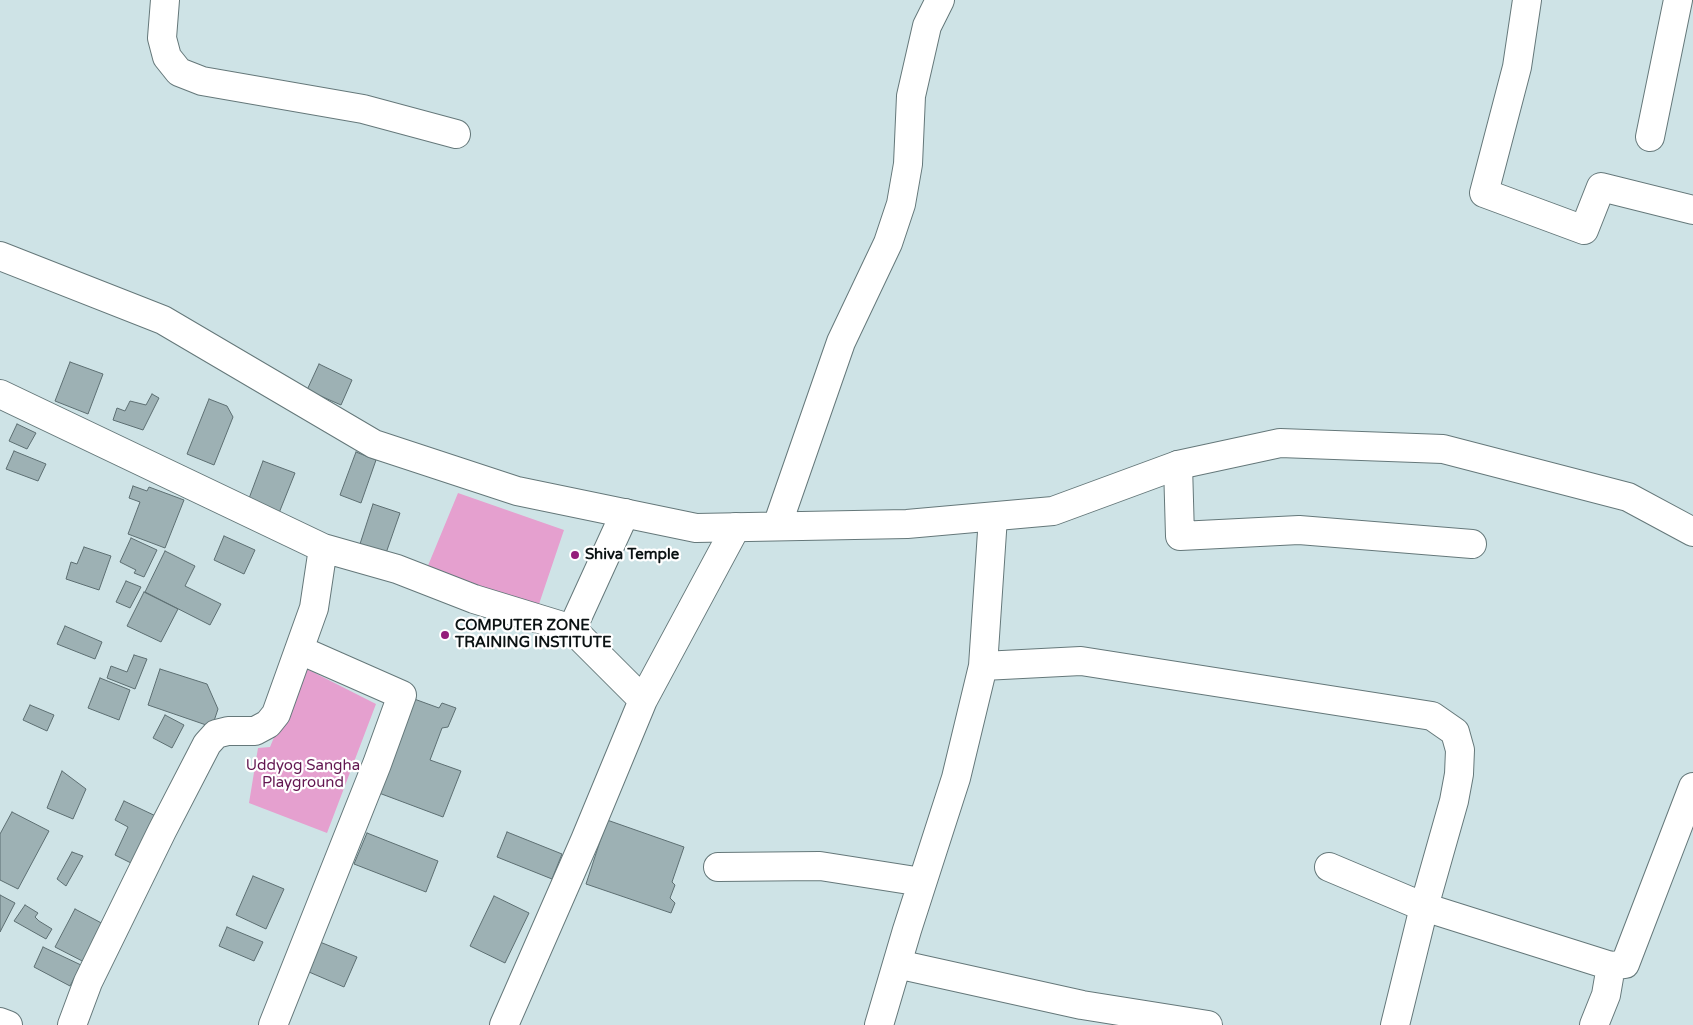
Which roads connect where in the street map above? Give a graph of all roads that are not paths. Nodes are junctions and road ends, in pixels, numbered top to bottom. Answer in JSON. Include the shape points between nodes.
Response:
{"nodes":[{"id":1,"x":165,"y":0,"type":"edge"},
{"id":2,"x":940,"y":0,"type":"edge"},
{"id":3,"x":1527,"y":0,"type":"edge"},
{"id":4,"x":1678,"y":0,"type":"edge"},
{"id":5,"x":456,"y":134,"type":"dead end"},
{"id":6,"x":1650,"y":137,"type":"dead end"},
{"id":7,"x":1693,"y":210,"type":"edge"},
{"id":8,"x":0,"y":256,"type":"edge"},
{"id":9,"x":0,"y":394,"type":"edge"},
{"id":10,"x":1178,"y":465,"type":"junction"},
{"id":11,"x":625,"y":513,"type":"junction"},
{"id":12,"x":993,"y":517,"type":"junction"},
{"id":13,"x":777,"y":526,"type":"junction"},
{"id":14,"x":736,"y":527,"type":"junction"},
{"id":15,"x":1693,"y":532,"type":"edge"},
{"id":16,"x":1472,"y":544,"type":"dead end"},
{"id":17,"x":323,"y":548,"type":"junction"},
{"id":18,"x":572,"y":629,"type":"junction"},
{"id":19,"x":300,"y":650,"type":"junction"},
{"id":20,"x":983,"y":666,"type":"junction"},
{"id":21,"x":643,"y":700,"type":"junction"},
{"id":22,"x":1693,"y":787,"type":"edge"},
{"id":23,"x":718,"y":867,"type":"dead end"},
{"id":24,"x":1329,"y":867,"type":"dead end"},
{"id":25,"x":922,"y":882,"type":"junction"},
{"id":26,"x":1424,"y":907,"type":"junction"},
{"id":27,"x":897,"y":964,"type":"junction"},
{"id":28,"x":1611,"y":966,"type":"junction"},
{"id":29,"x":0,"y":1022,"type":"edge"},
{"id":30,"x":8,"y":1025,"type":"edge"},
{"id":31,"x":72,"y":1025,"type":"edge"},
{"id":32,"x":273,"y":1025,"type":"edge"},
{"id":33,"x":504,"y":1025,"type":"edge"},
{"id":34,"x":879,"y":1025,"type":"edge"},
{"id":35,"x":1208,"y":1025,"type":"edge"},
{"id":36,"x":1395,"y":1025,"type":"edge"},
{"id":37,"x":1594,"y":1025,"type":"edge"}],
"edges":[{"from":1,"to":5,"type":"street","via":[[162,38],[167,57],[179,72],[202,81],[363,109]]},
{"from":2,"to":13,"type":"street","via":[[927,26],[911,96],[908,164],[901,204],[888,243],[841,342]]},
{"from":3,"to":7,"type":"street","via":[[1517,67],[1484,193],[1584,230],[1600,187]]},
{"from":4,"to":6,"type":"street"},
{"from":8,"to":11,"type":"street","via":[[163,320],[374,444],[517,491]]},
{"from":9,"to":17,"type":"street"},
{"from":10,"to":12,"type":"street","via":[[1053,511]]},
{"from":10,"to":15,"type":"street","via":[[1280,443],[1443,449],[1628,496]]},
{"from":10,"to":16,"type":"street","via":[[1180,536],[1299,530]]},
{"from":11,"to":14,"type":"street","via":[[696,528]]},
{"from":11,"to":18,"type":"street"},
{"from":12,"to":13,"type":"street","via":[[907,524]]},
{"from":12,"to":20,"type":"street"},
{"from":13,"to":14,"type":"street"},
{"from":14,"to":21,"type":"street"},
{"from":17,"to":18,"type":"street","via":[[396,569],[474,599]]},
{"from":17,"to":19,"type":"street","via":[[314,608]]},
{"from":18,"to":21,"type":"street"},
{"from":19,"to":31,"type":"street","via":[[276,714],[268,724],[255,731],[216,734],[207,744],[88,982]]},
{"from":19,"to":32,"type":"street","via":[[402,694]]},
{"from":20,"to":25,"type":"street","via":[[956,778]]},
{"from":20,"to":26,"type":"street","via":[[1082,661],[1432,716],[1455,732],[1460,750],[1459,774]]},
{"from":21,"to":33,"type":"street"},
{"from":22,"to":28,"type":"street","via":[[1626,964]]},
{"from":23,"to":25,"type":"street","via":[[820,866]]},
{"from":24,"to":26,"type":"street"},
{"from":25,"to":27,"type":"street"},
{"from":26,"to":28,"type":"street"},
{"from":26,"to":36,"type":"street"},
{"from":27,"to":34,"type":"street"},
{"from":27,"to":35,"type":"street","via":[[1082,1005]]},
{"from":28,"to":37,"type":"street","via":[[1606,995]]},
{"from":29,"to":30,"type":"street"}]}
